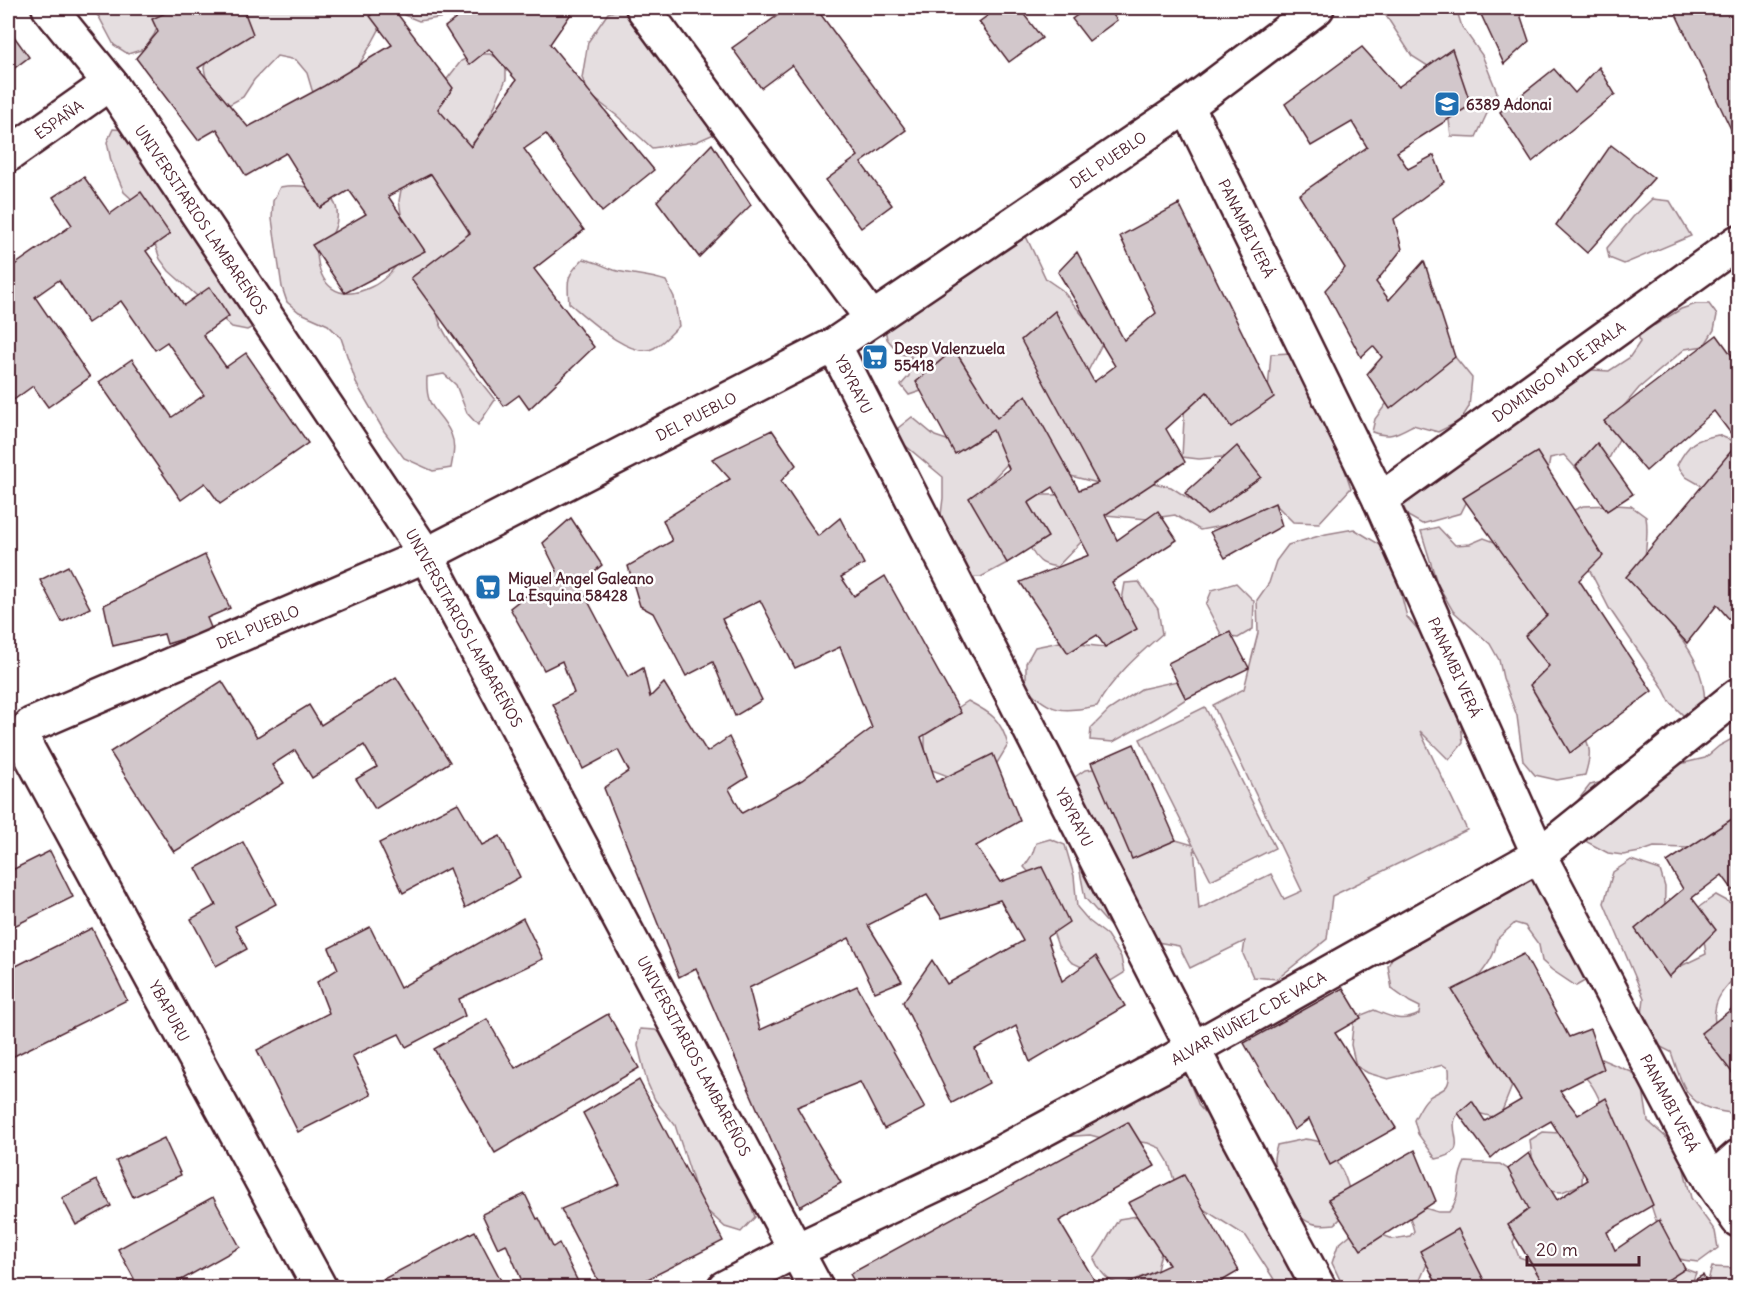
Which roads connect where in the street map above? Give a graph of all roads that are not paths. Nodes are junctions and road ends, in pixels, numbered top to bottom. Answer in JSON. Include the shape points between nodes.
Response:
{"nodes":[{"id":1,"x":49,"y":8,"type":"edge"},
{"id":2,"x":643,"y":8,"type":"edge"},
{"id":3,"x":1317,"y":8,"type":"edge"},
{"id":4,"x":110,"y":83,"type":"junction"},
{"id":5,"x":1187,"y":106,"type":"junction"},
{"id":6,"x":8,"y":155,"type":"edge"},
{"id":7,"x":1738,"y":242,"type":"edge"},
{"id":8,"x":872,"y":319,"type":"junction"},
{"id":9,"x":834,"y":345,"type":"junction"},
{"id":10,"x":1380,"y":500,"type":"junction"},
{"id":11,"x":426,"y":555,"type":"junction"},
{"id":12,"x":1738,"y":695,"type":"edge"},
{"id":13,"x":25,"y":733,"type":"joint"},
{"id":14,"x":1539,"y":855,"type":"junction"},
{"id":15,"x":1193,"y":1048,"type":"junction"},
{"id":16,"x":1738,"y":1157,"type":"edge"},
{"id":17,"x":1711,"y":1180,"type":"junction"},
{"id":18,"x":1738,"y":1220,"type":"edge"},
{"id":19,"x":797,"y":1250,"type":"junction"},
{"id":20,"x":321,"y":1287,"type":"edge"},
{"id":21,"x":724,"y":1287,"type":"edge"},
{"id":22,"x":816,"y":1287,"type":"edge"},
{"id":23,"x":1319,"y":1287,"type":"edge"}],
"edges":[{"from":1,"to":4,"type":"street","name":"UNIVERSITARIOS LAMBAREÑOS"},
{"from":2,"to":8,"type":"street"},
{"from":3,"to":5,"type":"street","name":"DEL PUEBLO"},
{"from":4,"to":6,"type":"street","name":"ESPAÑA"},
{"from":4,"to":11,"type":"street","name":"UNIVERSITARIOS LAMBAREÑOS"},
{"from":5,"to":8,"type":"street","name":"DEL PUEBLO"},
{"from":5,"to":10,"type":"street","name":"PANAMBI VERÁ"},
{"from":7,"to":10,"type":"street","name":"DOMINGO M DE IRALA"},
{"from":8,"to":9,"type":"street","name":"DEL PUEBLO"},
{"from":9,"to":11,"type":"street","name":"DEL PUEBLO"},
{"from":9,"to":15,"type":"street","name":"YBYRAYU"},
{"from":10,"to":14,"type":"street","name":"PANAMBI VERÁ"},
{"from":11,"to":13,"type":"street","name":"DEL PUEBLO","via":[[31,724]]},
{"from":11,"to":19,"type":"street","name":"UNIVERSITARIOS LAMBAREÑOS"},
{"from":12,"to":14,"type":"street","name":"ALVAR ÑUÑEZ C DE VACA"},
{"from":13,"to":20,"type":"street","name":"YBAPURU","via":[[26,746]]},
{"from":14,"to":15,"type":"street","name":"ALVAR ÑUÑEZ C DE VACA"},
{"from":14,"to":17,"type":"street","name":"PANAMBI VERÁ"},
{"from":15,"to":19,"type":"street","name":"ALVAR ÑUÑEZ C DE VACA","via":[[985,1161]]},
{"from":15,"to":23,"type":"street","name":"YBYRAYU"},
{"from":16,"to":17,"type":"street"},
{"from":17,"to":18,"type":"street","name":"PANAMBI VERÁ"},
{"from":19,"to":21,"type":"street","name":"ALVAR ÑUÑEZ C DE VACA"},
{"from":19,"to":22,"type":"street","name":"UNIVERSITARIOS LAMBAREÑOS"}]}
